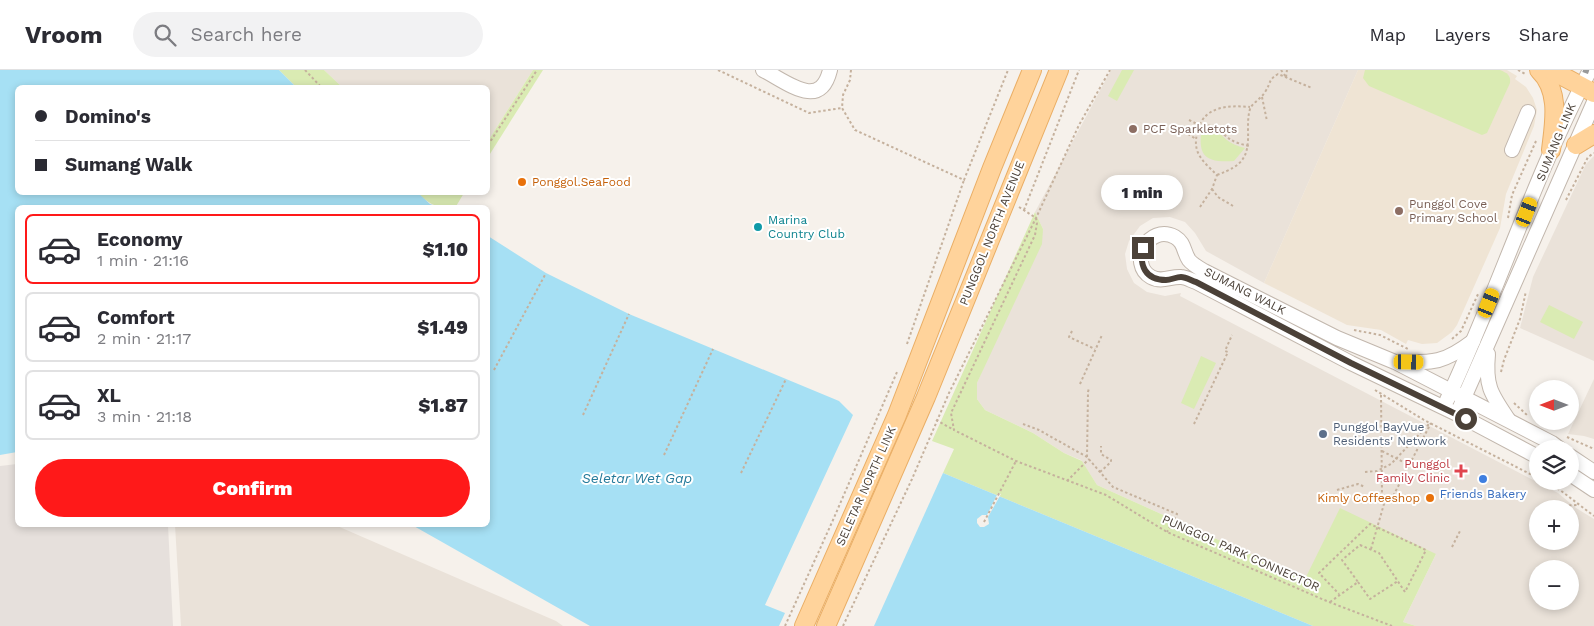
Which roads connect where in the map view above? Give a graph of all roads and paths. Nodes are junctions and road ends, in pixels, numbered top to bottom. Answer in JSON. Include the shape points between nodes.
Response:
{"nodes":[{"id":1,"x":304,"y":70,"type":"edge"},
{"id":2,"x":537,"y":70,"type":"edge"},
{"id":3,"x":718,"y":70,"type":"edge"},
{"id":4,"x":763,"y":70,"type":"edge"},
{"id":5,"x":830,"y":70,"type":"edge"},
{"id":6,"x":851,"y":70,"type":"edge"},
{"id":7,"x":1008,"y":70,"type":"edge"},
{"id":8,"x":1032,"y":70,"type":"edge"},
{"id":9,"x":1059,"y":70,"type":"edge"},
{"id":10,"x":1079,"y":70,"type":"edge"},
{"id":11,"x":1110,"y":70,"type":"edge"},
{"id":12,"x":1281,"y":70,"type":"edge"},
{"id":13,"x":1287,"y":70,"type":"edge"},
{"id":14,"x":1539,"y":70,"type":"edge"},
{"id":15,"x":1551,"y":70,"type":"edge"},
{"id":16,"x":1590,"y":70,"type":"edge"},
{"id":17,"x":1286,"y":77,"type":"junction"},
{"id":18,"x":319,"y":85,"type":"edge"},
{"id":19,"x":1312,"y":88,"type":"dead end"},
{"id":20,"x":1587,"y":90,"type":"edge"},
{"id":21,"x":1262,"y":97,"type":"junction"},
{"id":22,"x":1594,"y":102,"type":"edge"},
{"id":23,"x":1251,"y":107,"type":"junction"},
{"id":24,"x":842,"y":108,"type":"junction"},
{"id":25,"x":1528,"y":112,"type":"dead end"},
{"id":26,"x":1190,"y":120,"type":"dead end"},
{"id":27,"x":1267,"y":121,"type":"dead end"},
{"id":28,"x":1199,"y":125,"type":"junction"},
{"id":29,"x":1188,"y":134,"type":"dead end"},
{"id":30,"x":1594,"y":134,"type":"edge"},
{"id":31,"x":1196,"y":139,"type":"junction"},
{"id":32,"x":490,"y":143,"type":"edge"},
{"id":33,"x":1576,"y":145,"type":"junction"},
{"id":34,"x":1249,"y":146,"type":"junction"},
{"id":35,"x":1544,"y":146,"type":"junction"},
{"id":36,"x":1512,"y":150,"type":"dead end"},
{"id":37,"x":1594,"y":153,"type":"edge"},
{"id":38,"x":1217,"y":175,"type":"junction"},
{"id":39,"x":964,"y":180,"type":"junction"},
{"id":40,"x":1212,"y":189,"type":"junction"},
{"id":41,"x":1233,"y":206,"type":"dead end"},
{"id":42,"x":1563,"y":206,"type":"dead end"},
{"id":43,"x":1200,"y":207,"type":"dead end"},
{"id":44,"x":1036,"y":218,"type":"junction"},
{"id":45,"x":1508,"y":219,"type":"dead end"},
{"id":46,"x":546,"y":273,"type":"dead end"},
{"id":47,"x":1480,"y":288,"type":"dead end"},
{"id":48,"x":1526,"y":290,"type":"dead end"},
{"id":49,"x":629,"y":314,"type":"dead end"},
{"id":50,"x":1072,"y":331,"type":"dead end"},
{"id":51,"x":1102,"y":335,"type":"dead end"},
{"id":52,"x":1232,"y":335,"type":"dead end"},
{"id":53,"x":1474,"y":339,"type":"junction"},
{"id":54,"x":1450,"y":341,"type":"dead end"},
{"id":55,"x":1489,"y":344,"type":"junction"},
{"id":56,"x":924,"y":345,"type":"joint"},
{"id":57,"x":713,"y":349,"type":"dead end"},
{"id":58,"x":906,"y":349,"type":"dead end"},
{"id":59,"x":1096,"y":349,"type":"junction"},
{"id":60,"x":1395,"y":362,"type":"junction"},
{"id":61,"x":899,"y":368,"type":"dead end"},
{"id":62,"x":494,"y":370,"type":"dead end"},
{"id":63,"x":786,"y":378,"type":"dead end"},
{"id":64,"x":1502,"y":379,"type":"dead end"},
{"id":65,"x":1080,"y":384,"type":"dead end"},
{"id":66,"x":1089,"y":388,"type":"dead end"},
{"id":67,"x":1451,"y":392,"type":"junction"},
{"id":68,"x":1381,"y":393,"type":"dead end"},
{"id":69,"x":926,"y":397,"type":"joint"},
{"id":70,"x":1464,"y":398,"type":"junction"},
{"id":71,"x":1511,"y":401,"type":"dead end"},
{"id":72,"x":1443,"y":408,"type":"junction"},
{"id":73,"x":1457,"y":414,"type":"junction"},
{"id":74,"x":583,"y":415,"type":"dead end"},
{"id":75,"x":1529,"y":415,"type":"edge"},
{"id":76,"x":936,"y":420,"type":"junction"},
{"id":77,"x":1510,"y":422,"type":"junction"},
{"id":78,"x":1023,"y":424,"type":"dead end"},
{"id":79,"x":1194,"y":424,"type":"dead end"},
{"id":80,"x":954,"y":430,"type":"junction"},
{"id":81,"x":1562,"y":434,"type":"dead end"},
{"id":82,"x":1543,"y":440,"type":"edge"},
{"id":83,"x":1101,"y":446,"type":"dead end"},
{"id":84,"x":1594,"y":449,"type":"edge"},
{"id":85,"x":1381,"y":451,"type":"junction"},
{"id":86,"x":1529,"y":452,"type":"edge"},
{"id":87,"x":664,"y":455,"type":"dead end"},
{"id":88,"x":1088,"y":458,"type":"junction"},
{"id":89,"x":1396,"y":458,"type":"junction"},
{"id":90,"x":1016,"y":460,"type":"junction"},
{"id":91,"x":1579,"y":462,"type":"edge"},
{"id":92,"x":1409,"y":465,"type":"junction"},
{"id":93,"x":1381,"y":469,"type":"junction"},
{"id":94,"x":1100,"y":472,"type":"junction"},
{"id":95,"x":1365,"y":472,"type":"dead end"},
{"id":96,"x":1594,"y":472,"type":"edge"},
{"id":97,"x":741,"y":473,"type":"dead end"},
{"id":98,"x":1067,"y":480,"type":"junction"},
{"id":99,"x":1579,"y":480,"type":"edge"},
{"id":100,"x":1365,"y":487,"type":"dead end"},
{"id":101,"x":1338,"y":490,"type":"dead end"},
{"id":102,"x":1560,"y":490,"type":"edge"},
{"id":103,"x":1594,"y":490,"type":"edge"},
{"id":104,"x":1382,"y":495,"type":"dead end"},
{"id":105,"x":1386,"y":497,"type":"dead end"},
{"id":106,"x":1391,"y":500,"type":"dead end"},
{"id":107,"x":1572,"y":500,"type":"edge"},
{"id":108,"x":1579,"y":506,"type":"edge"},
{"id":109,"x":1594,"y":516,"type":"edge"},
{"id":110,"x":984,"y":522,"type":"dead end"},
{"id":111,"x":1378,"y":528,"type":"junction"},
{"id":112,"x":1460,"y":531,"type":"dead end"},
{"id":113,"x":1167,"y":532,"type":"junction"},
{"id":114,"x":1452,"y":547,"type":"dead end"},
{"id":115,"x":1370,"y":550,"type":"junction"},
{"id":116,"x":1398,"y":581,"type":"junction"},
{"id":117,"x":1358,"y":582,"type":"junction"},
{"id":118,"x":1339,"y":594,"type":"junction"},
{"id":119,"x":1329,"y":602,"type":"junction"},
{"id":120,"x":785,"y":626,"type":"edge"},
{"id":121,"x":804,"y":626,"type":"edge"},
{"id":122,"x":826,"y":626,"type":"edge"},
{"id":123,"x":843,"y":626,"type":"edge"},
{"id":124,"x":1392,"y":626,"type":"edge"}],
"edges":[{"from":1,"to":18,"type":"path"},
{"from":2,"to":32,"type":"path"},
{"from":3,"to":24,"type":"path","via":[[809,113]]},
{"from":4,"to":5,"type":"street","via":[[804,91],[813,92],[824,85]]},
{"from":6,"to":24,"type":"path"},
{"from":7,"to":39,"type":"path"},
{"from":8,"to":56,"type":"main road","name":"PUNGGOL NORTH AVENUE"},
{"from":9,"to":69,"type":"main road","name":"PUNGGOL NORTH AVENUE"},
{"from":10,"to":44,"type":"path","via":[[1024,210]]},
{"from":11,"to":44,"type":"path","via":[[1079,125]]},
{"from":12,"to":17,"type":"path"},
{"from":13,"to":17,"type":"path"},
{"from":14,"to":35,"type":"main road","via":[[1549,86],[1556,109]]},
{"from":15,"to":20,"type":"main road"},
{"from":16,"to":20,"type":"street","name":"SUMANG LINK"},
{"from":17,"to":19,"type":"path"},
{"from":17,"to":21,"type":"path","via":[[1278,74],[1271,78]]},
{"from":20,"to":35,"type":"street","name":"SUMANG LINK"},
{"from":21,"to":23,"type":"path"},
{"from":21,"to":27,"type":"path"},
{"from":22,"to":33,"type":"street","name":"SUMANG LINK"},
{"from":23,"to":28,"type":"path","via":[[1225,106],[1207,114]]},
{"from":23,"to":34,"type":"path"},
{"from":24,"to":39,"type":"path","via":[[855,130]]},
{"from":25,"to":36,"type":"street"},
{"from":26,"to":28,"type":"path"},
{"from":28,"to":31,"type":"path"},
{"from":28,"to":34,"type":"path","via":[[1216,126],[1226,138]]},
{"from":29,"to":31,"type":"path"},
{"from":30,"to":33,"type":"main road"},
{"from":31,"to":38,"type":"path","via":[[1197,151]]},
{"from":33,"to":55,"type":"street","name":"SUMANG LINK"},
{"from":34,"to":38,"type":"path","via":[[1239,164]]},
{"from":35,"to":45,"type":"path","via":[[1512,195]]},
{"from":35,"to":53,"type":"street","name":"SUMANG LINK"},
{"from":37,"to":42,"type":"path","via":[[1588,157]]},
{"from":38,"to":40,"type":"path"},
{"from":39,"to":58,"type":"path"},
{"from":40,"to":41,"type":"path"},
{"from":40,"to":43,"type":"path"},
{"from":44,"to":76,"type":"path"},
{"from":44,"to":80,"type":"path","via":[[1037,229],[1032,244],[951,413]]},
{"from":46,"to":62,"type":"path"},
{"from":47,"to":54,"type":"path","via":[[1461,331]]},
{"from":48,"to":64,"type":"path","via":[[1520,319],[1504,360]]},
{"from":49,"to":74,"type":"path"},
{"from":50,"to":59,"type":"path","via":[[1069,337]]},
{"from":51,"to":59,"type":"path"},
{"from":52,"to":79,"type":"path","via":[[1225,350],[1228,352]]},
{"from":53,"to":60,"type":"street","via":[[1456,354],[1442,360]]},
{"from":53,"to":67,"type":"street","name":"SUMANG LINK"},
{"from":55,"to":70,"type":"street","name":"SUMANG LINK"},
{"from":55,"to":77,"type":"street","via":[[1486,374],[1492,397]]},
{"from":56,"to":121,"type":"main road","name":"SELETAR NORTH LINK","via":[[897,415]]},
{"from":57,"to":87,"type":"path"},
{"from":59,"to":65,"type":"path"},
{"from":60,"to":67,"type":"street","name":"SUMANG WALK"},
{"from":60,"to":72,"type":"street","name":"SUMANG WALK","via":[[1337,338],[1204,272],[1190,261],[1182,242],[1174,237],[1166,234],[1156,236],[1143,248],[1144,270],[1150,276],[1166,280],[1181,277],[1196,282]]},
{"from":61,"to":120,"type":"path"},
{"from":63,"to":97,"type":"path"},
{"from":66,"to":88,"type":"path"},
{"from":67,"to":70,"type":"street","name":"SUMANG WALK"},
{"from":67,"to":72,"type":"street","name":"SUMANG LINK"},
{"from":68,"to":85,"type":"path"},
{"from":69,"to":122,"type":"main road","name":"SELETAR NORTH LINK"},
{"from":70,"to":73,"type":"street","name":"SUMANG LINK"},
{"from":70,"to":77,"type":"street","name":"SUMANG WALK"},
{"from":71,"to":75,"type":"path"},
{"from":72,"to":73,"type":"street","name":"SUMANG WALK"},
{"from":73,"to":86,"type":"street","name":"SUMANG WALK"},
{"from":76,"to":80,"type":"path","name":"PUNGGOL PARK CONNECTOR"},
{"from":76,"to":123,"type":"path"},
{"from":77,"to":82,"type":"street","name":"SUMANG WALK"},
{"from":78,"to":88,"type":"path"},
{"from":80,"to":90,"type":"path","name":"PUNGGOL PARK CONNECTOR"},
{"from":81,"to":84,"type":"path"},
{"from":83,"to":94,"type":"path","via":[[1101,454],[1111,460]]},
{"from":85,"to":89,"type":"path"},
{"from":85,"to":93,"type":"path"},
{"from":88,"to":94,"type":"path"},
{"from":88,"to":98,"type":"path"},
{"from":89,"to":92,"type":"path"},
{"from":89,"to":92,"type":"path","via":[[1431,423]]},
{"from":89,"to":93,"type":"path"},
{"from":90,"to":98,"type":"path","name":"PUNGGOL PARK CONNECTOR"},
{"from":90,"to":110,"type":"path"},
{"from":91,"to":96,"type":"street"},
{"from":92,"to":106,"type":"path"},
{"from":93,"to":95,"type":"path"},
{"from":93,"to":104,"type":"path"},
{"from":94,"to":113,"type":"path","via":[[1113,487],[1177,514]]},
{"from":98,"to":113,"type":"path","name":"PUNGGOL PARK CONNECTOR","via":[[1106,495]]},
{"from":99,"to":103,"type":"street"},
{"from":100,"to":101,"type":"path","via":[[1358,484]]},
{"from":102,"to":107,"type":"path"},
{"from":105,"to":111,"type":"path"},
{"from":108,"to":109,"type":"path"},
{"from":111,"to":115,"type":"path"},
{"from":111,"to":116,"type":"path","via":[[1426,550],[1405,592]]},
{"from":111,"to":118,"type":"path","via":[[1370,524],[1320,573]]},
{"from":112,"to":114,"type":"path"},
{"from":113,"to":119,"type":"path","name":"PUNGGOL PARK CONNECTOR"},
{"from":115,"to":116,"type":"path","via":[[1379,553]]},
{"from":115,"to":117,"type":"path","via":[[1360,545],[1342,560]]},
{"from":116,"to":117,"type":"path","via":[[1370,599]]},
{"from":117,"to":118,"type":"path"},
{"from":118,"to":119,"type":"path"},
{"from":119,"to":124,"type":"path","name":"PUNGGOL PARK CONNECTOR"}]}
